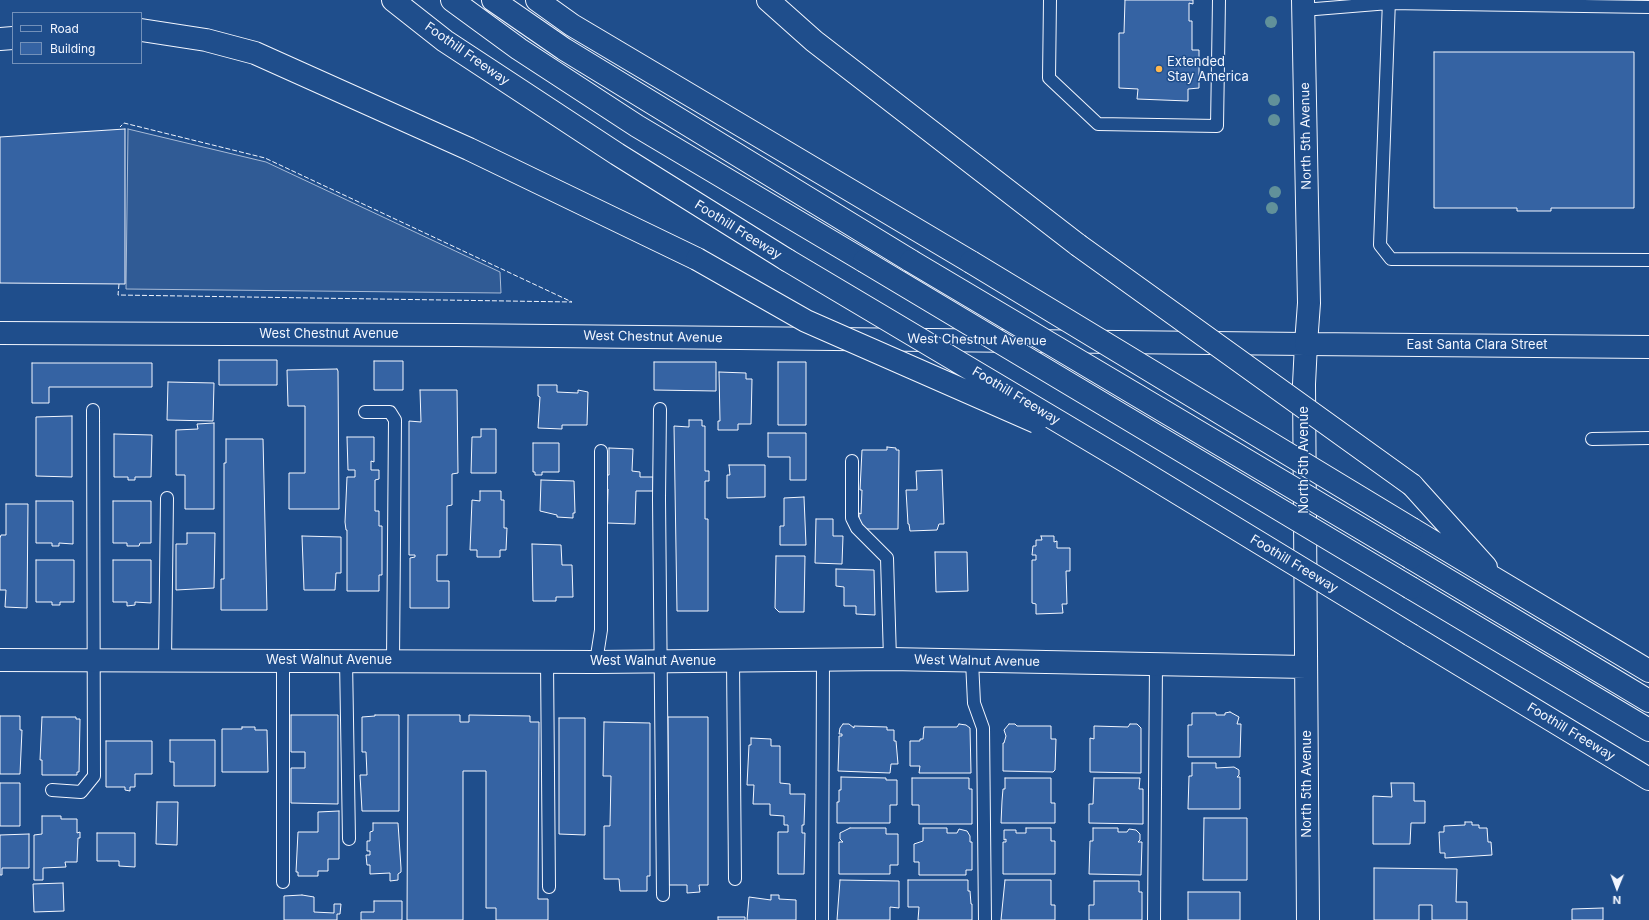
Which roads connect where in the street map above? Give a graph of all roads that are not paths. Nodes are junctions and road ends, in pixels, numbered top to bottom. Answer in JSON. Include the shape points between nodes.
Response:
{"nodes":[{"id":1,"x":393,"y":0,"type":"edge"},
{"id":2,"x":452,"y":0,"type":"edge"},
{"id":3,"x":493,"y":0,"type":"edge"},
{"id":4,"x":537,"y":0,"type":"edge"},
{"id":5,"x":768,"y":0,"type":"edge"},
{"id":6,"x":1050,"y":0,"type":"edge"},
{"id":7,"x":1219,"y":0,"type":"edge"},
{"id":8,"x":1389,"y":2,"type":"edge"},
{"id":9,"x":1303,"y":5,"type":"edge"},
{"id":10,"x":1649,"y":8,"type":"edge"},
{"id":11,"x":142,"y":30,"type":"edge"},
{"id":12,"x":12,"y":38,"type":"edge"},
{"id":13,"x":0,"y":39,"type":"edge"},
{"id":14,"x":1649,"y":260,"type":"edge"},
{"id":15,"x":0,"y":333,"type":"edge"},
{"id":16,"x":1306,"y":344,"type":"junction"},
{"id":17,"x":1649,"y":347,"type":"edge"},
{"id":18,"x":93,"y":410,"type":"dead end"},
{"id":19,"x":660,"y":410,"type":"dead end"},
{"id":20,"x":365,"y":412,"type":"dead end"},
{"id":21,"x":1649,"y":438,"type":"edge"},
{"id":22,"x":1592,"y":439,"type":"dead end"},
{"id":23,"x":601,"y":451,"type":"dead end"},
{"id":24,"x":852,"y":461,"type":"dead end"},
{"id":25,"x":1125,"y":461,"type":"junction"},
{"id":26,"x":167,"y":498,"type":"dead end"},
{"id":27,"x":1501,"y":584,"type":"junction"},
{"id":28,"x":890,"y":659,"type":"junction"},
{"id":29,"x":0,"y":660,"type":"edge"},
{"id":30,"x":283,"y":660,"type":"junction"},
{"id":31,"x":346,"y":660,"type":"junction"},
{"id":32,"x":393,"y":660,"type":"junction"},
{"id":33,"x":824,"y":660,"type":"junction"},
{"id":34,"x":95,"y":661,"type":"junction"},
{"id":35,"x":165,"y":661,"type":"junction"},
{"id":36,"x":547,"y":661,"type":"junction"},
{"id":37,"x":661,"y":661,"type":"junction"},
{"id":38,"x":733,"y":661,"type":"junction"},
{"id":39,"x":972,"y":661,"type":"junction"},
{"id":40,"x":596,"y":662,"type":"junction"},
{"id":41,"x":1156,"y":664,"type":"junction"},
{"id":42,"x":1306,"y":667,"type":"junction"},
{"id":43,"x":1649,"y":671,"type":"edge"},
{"id":44,"x":1649,"y":701,"type":"edge"},
{"id":45,"x":1649,"y":730,"type":"edge"},
{"id":46,"x":1649,"y":779,"type":"edge"},
{"id":47,"x":52,"y":790,"type":"dead end"},
{"id":48,"x":349,"y":839,"type":"dead end"},
{"id":49,"x":735,"y":880,"type":"dead end"},
{"id":50,"x":283,"y":882,"type":"dead end"},
{"id":51,"x":549,"y":887,"type":"dead end"},
{"id":52,"x":663,"y":895,"type":"dead end"},
{"id":53,"x":822,"y":920,"type":"edge"},
{"id":54,"x":985,"y":920,"type":"edge"},
{"id":55,"x":1154,"y":920,"type":"edge"},
{"id":56,"x":1308,"y":920,"type":"edge"}],
"edges":[{"from":1,"to":25,"type":"main road","name":"Foothill Freeway","bridge":true,"via":[[452,45],[617,154],[787,260]]},
{"from":2,"to":45,"type":"main road","bridge":true,"via":[[519,49],[637,126]]},
{"from":3,"to":44,"type":"main road","bridge":true,"via":[[564,49],[911,261]]},
{"from":4,"to":27,"type":"main road","bridge":true,"via":[[572,25],[971,262]]},
{"from":5,"to":27,"type":"main road","bridge":true,"via":[[819,45],[1078,245],[1412,485]]},
{"from":6,"to":7,"type":"lane","via":[[1049,78],[1098,124],[1217,126]]},
{"from":8,"to":9,"type":"lane"},
{"from":8,"to":10,"type":"lane"},
{"from":8,"to":14,"type":"lane","via":[[1380,244],[1391,259]]},
{"from":9,"to":16,"type":"main road","name":"North 5th Avenue","via":[[1309,303]]},
{"from":11,"to":25,"type":"main road","bridge":true,"via":[[206,40],[255,53],[469,149],[697,259],[806,321]]},
{"from":12,"to":13,"type":"main road"},
{"from":15,"to":16,"type":"main road","name":"West Chestnut Avenue"},
{"from":16,"to":17,"type":"main road","name":"East Santa Clara Street"},
{"from":16,"to":42,"type":"main road","name":"North 5th Avenue"},
{"from":18,"to":34,"type":"lane"},
{"from":19,"to":37,"type":"lane"},
{"from":20,"to":32,"type":"lane","via":[[390,412],[395,420]]},
{"from":21,"to":22,"type":"lane"},
{"from":23,"to":40,"type":"lane","via":[[602,630]]},
{"from":24,"to":28,"type":"lane","via":[[852,518],[857,528],[887,558]]},
{"from":25,"to":46,"type":"main road","name":"Foothill Freeway","bridge":true},
{"from":26,"to":35,"type":"lane"},
{"from":27,"to":43,"type":"main road"},
{"from":28,"to":33,"type":"main road","name":"West Walnut Avenue"},
{"from":28,"to":39,"type":"main road","name":"West Walnut Avenue"},
{"from":29,"to":34,"type":"main road","name":"West Walnut Avenue"},
{"from":30,"to":31,"type":"main road","name":"West Walnut Avenue"},
{"from":30,"to":35,"type":"main road","name":"West Walnut Avenue"},
{"from":30,"to":50,"type":"lane"},
{"from":31,"to":32,"type":"main road","name":"West Walnut Avenue"},
{"from":31,"to":48,"type":"lane"},
{"from":32,"to":36,"type":"main road","name":"West Walnut Avenue"},
{"from":33,"to":38,"type":"main road","name":"West Walnut Avenue"},
{"from":33,"to":53,"type":"lane"},
{"from":34,"to":35,"type":"main road","name":"West Walnut Avenue"},
{"from":34,"to":47,"type":"lane","via":[[94,776],[81,792]]},
{"from":36,"to":40,"type":"main road","name":"West Walnut Avenue"},
{"from":36,"to":51,"type":"lane"},
{"from":37,"to":38,"type":"main road","name":"West Walnut Avenue"},
{"from":37,"to":40,"type":"main road","name":"West Walnut Avenue"},
{"from":37,"to":52,"type":"lane"},
{"from":38,"to":49,"type":"lane"},
{"from":39,"to":41,"type":"main road","name":"West Walnut Avenue"},
{"from":39,"to":54,"type":"lane","via":[[974,703],[983,728]]},
{"from":41,"to":42,"type":"main road","name":"West Walnut Avenue"},
{"from":41,"to":55,"type":"lane"},
{"from":42,"to":56,"type":"main road","name":"North 5th Avenue"}]}
